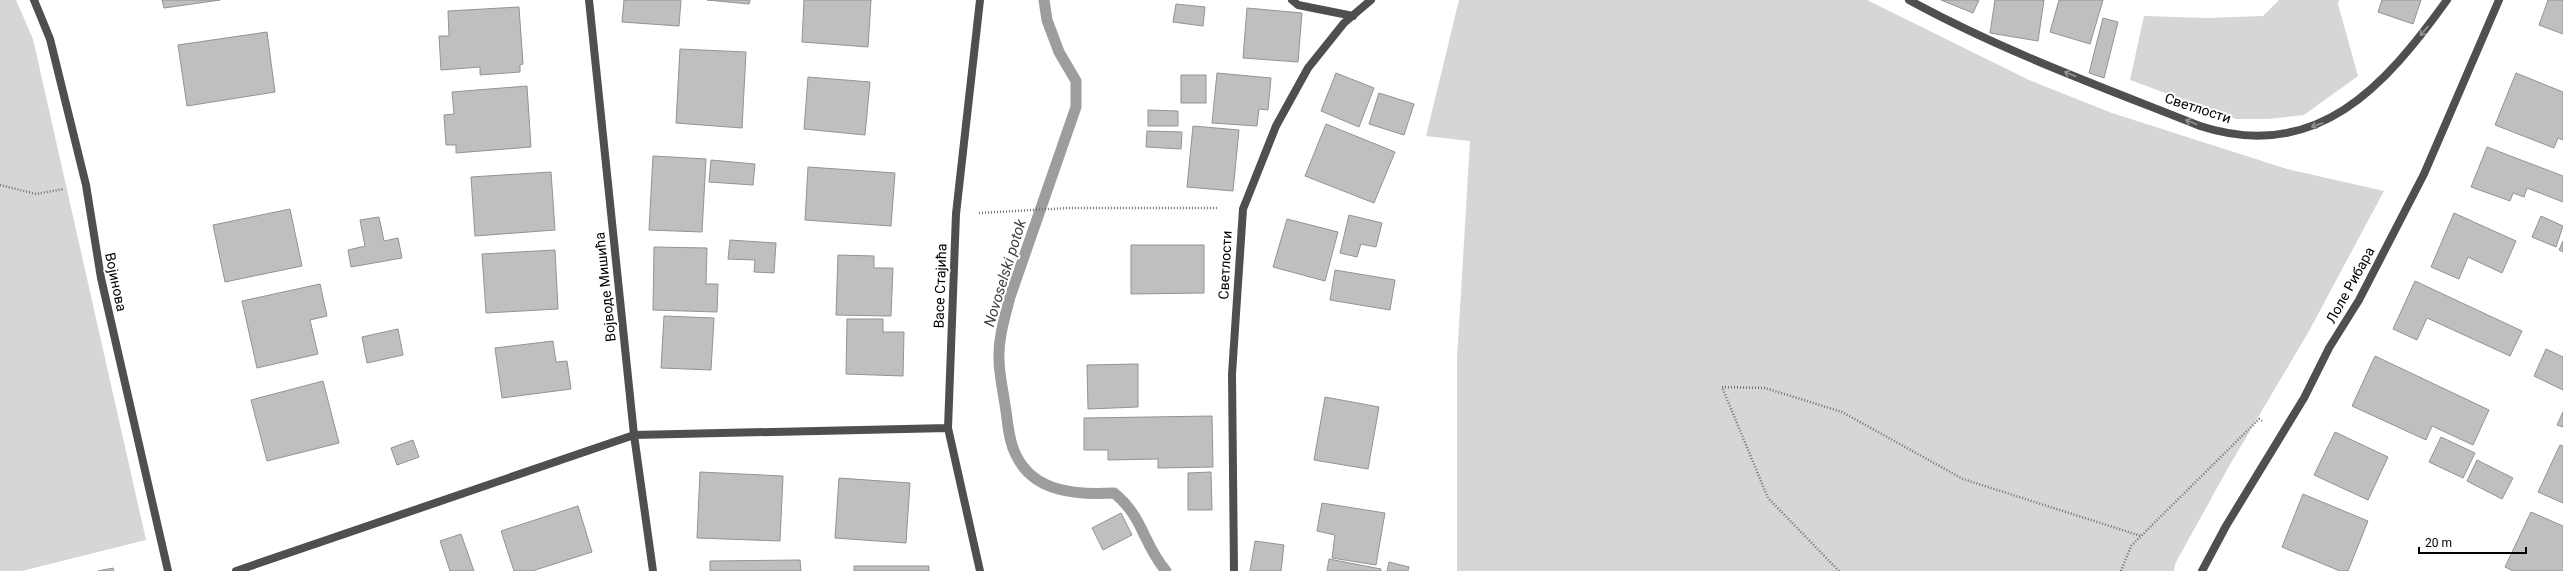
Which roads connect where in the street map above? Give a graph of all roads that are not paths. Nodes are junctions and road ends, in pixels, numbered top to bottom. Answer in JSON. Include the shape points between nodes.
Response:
{"nodes":[{"id":1,"x":34,"y":0,"type":"edge"},
{"id":2,"x":590,"y":0,"type":"edge"},
{"id":3,"x":980,"y":0,"type":"edge"},
{"id":4,"x":1292,"y":0,"type":"edge"},
{"id":5,"x":1371,"y":0,"type":"edge"},
{"id":6,"x":1909,"y":0,"type":"edge"},
{"id":7,"x":2447,"y":0,"type":"edge"},
{"id":8,"x":2499,"y":0,"type":"edge"},
{"id":9,"x":1353,"y":16,"type":"junction"},
{"id":10,"x":948,"y":428,"type":"junction"},
{"id":11,"x":634,"y":435,"type":"junction"},
{"id":12,"x":168,"y":571,"type":"edge"},
{"id":13,"x":236,"y":571,"type":"edge"},
{"id":14,"x":653,"y":571,"type":"edge"},
{"id":15,"x":980,"y":571,"type":"edge"},
{"id":16,"x":1234,"y":571,"type":"edge"},
{"id":17,"x":2202,"y":571,"type":"edge"}],
"edges":[{"from":1,"to":12,"type":"street","name":"Војинова","via":[[50,39],[84,178],[101,278]]},
{"from":2,"to":11,"type":"street","name":"Војводе Мишића"},
{"from":3,"to":10,"type":"street","name":"Васе Стајића","via":[[956,214]]},
{"from":4,"to":9,"type":"street","via":[[1298,5]]},
{"from":5,"to":9,"type":"street","name":"Светлости"},
{"from":7,"to":6,"type":"street","name":"Светлости","one_way":true,"via":[[2429,25],[2371,92],[2326,122],[2299,132],[2275,135],[2220,132],[2200,126],[2031,58],[1947,21]]},
{"from":8,"to":17,"type":"street","name":"Лоле Рибара","via":[[2424,174],[2359,300]]},
{"from":9,"to":16,"type":"street","name":"Светлости","via":[[1344,23],[1308,68],[1276,126],[1243,208],[1232,374]]},
{"from":10,"to":11,"type":"street"},
{"from":10,"to":15,"type":"street","name":"Васе Стајића"},
{"from":11,"to":13,"type":"street"},
{"from":11,"to":14,"type":"street","name":"Војводе Мишића"}]}
